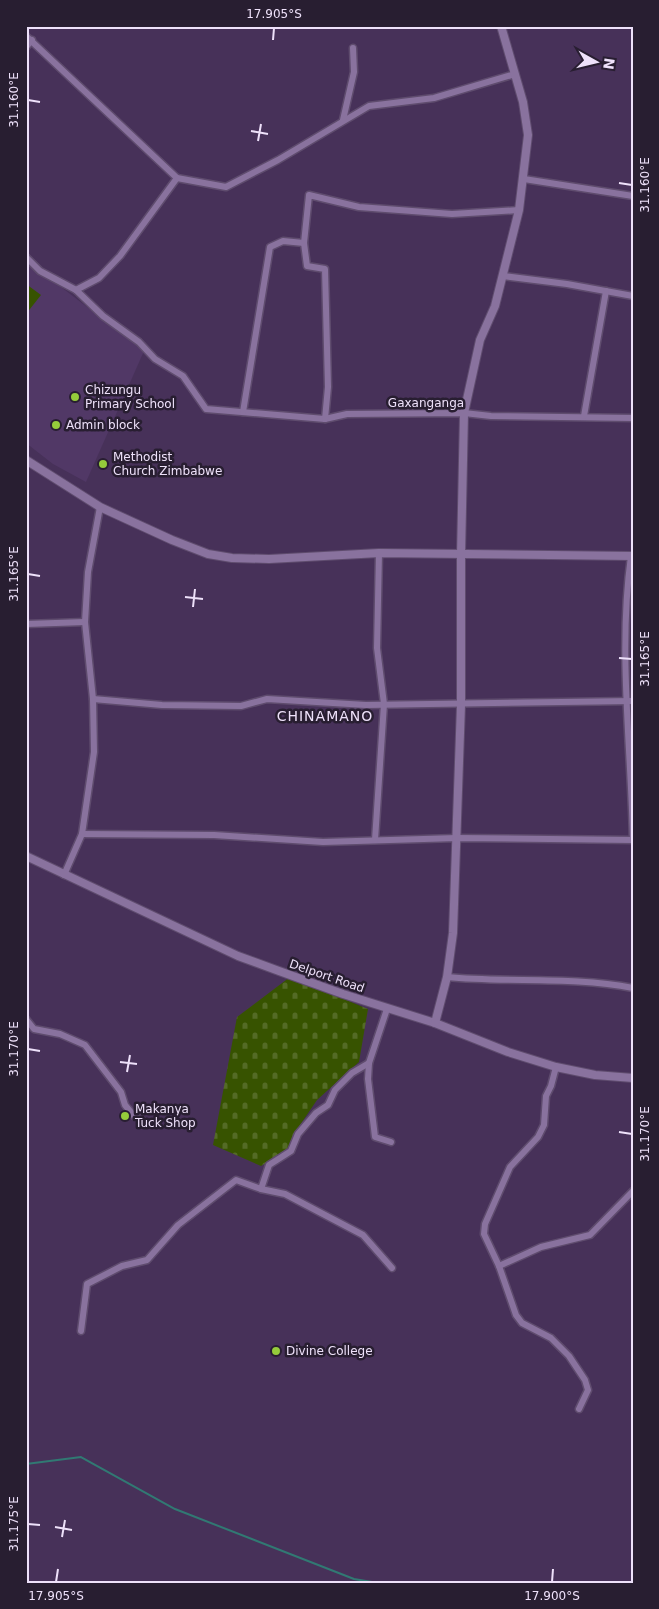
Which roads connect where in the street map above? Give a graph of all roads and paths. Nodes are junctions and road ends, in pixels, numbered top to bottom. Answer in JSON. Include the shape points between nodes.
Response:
{"nodes":[{"id":1,"x":501,"y":26,"type":"edge"},
{"id":2,"x":29,"y":38,"type":"edge"},
{"id":3,"x":26,"y":47,"type":"edge"},
{"id":4,"x":353,"y":48,"type":"dead end"},
{"id":5,"x":514,"y":74,"type":"junction"},
{"id":6,"x":343,"y":120,"type":"junction"},
{"id":7,"x":177,"y":178,"type":"junction"},
{"id":8,"x":524,"y":179,"type":"junction"},
{"id":9,"x":633,"y":196,"type":"edge"},
{"id":10,"x":519,"y":210,"type":"junction"},
{"id":11,"x":304,"y":243,"type":"junction"},
{"id":12,"x":26,"y":257,"type":"edge"},
{"id":13,"x":503,"y":276,"type":"junction"},
{"id":14,"x":76,"y":290,"type":"junction"},
{"id":15,"x":606,"y":291,"type":"junction"},
{"id":16,"x":633,"y":296,"type":"edge"},
{"id":17,"x":243,"y":412,"type":"junction"},
{"id":18,"x":464,"y":413,"type":"junction"},
{"id":19,"x":584,"y":416,"type":"junction"},
{"id":20,"x":324,"y":418,"type":"junction"},
{"id":21,"x":633,"y":418,"type":"edge"},
{"id":22,"x":26,"y":460,"type":"edge"},
{"id":23,"x":100,"y":507,"type":"junction"},
{"id":24,"x":379,"y":553,"type":"junction"},
{"id":25,"x":461,"y":555,"type":"junction"},
{"id":26,"x":632,"y":556,"type":"edge"},
{"id":27,"x":85,"y":622,"type":"junction"},
{"id":28,"x":26,"y":624,"type":"edge"},
{"id":29,"x":93,"y":699,"type":"junction"},
{"id":30,"x":629,"y":701,"type":"edge"},
{"id":31,"x":384,"y":704,"type":"junction"},
{"id":32,"x":461,"y":705,"type":"junction"},
{"id":33,"x":82,"y":834,"type":"junction"},
{"id":34,"x":457,"y":838,"type":"junction"},
{"id":35,"x":375,"y":840,"type":"junction"},
{"id":36,"x":633,"y":840,"type":"edge"},
{"id":37,"x":26,"y":856,"type":"edge"},
{"id":38,"x":64,"y":875,"type":"junction"},
{"id":39,"x":448,"y":977,"type":"junction"},
{"id":40,"x":633,"y":988,"type":"edge"},
{"id":41,"x":387,"y":1008,"type":"junction"},
{"id":42,"x":26,"y":1019,"type":"edge"},
{"id":43,"x":434,"y":1024,"type":"junction"},
{"id":44,"x":369,"y":1063,"type":"junction"},
{"id":45,"x":556,"y":1067,"type":"junction"},
{"id":46,"x":633,"y":1078,"type":"edge"},
{"id":47,"x":142,"y":1120,"type":"dead end"},
{"id":48,"x":391,"y":1142,"type":"dead end"},
{"id":49,"x":260,"y":1189,"type":"junction"},
{"id":50,"x":633,"y":1192,"type":"edge"},
{"id":51,"x":499,"y":1266,"type":"junction"},
{"id":52,"x":392,"y":1268,"type":"dead end"},
{"id":53,"x":81,"y":1331,"type":"dead end"},
{"id":54,"x":579,"y":1409,"type":"dead end"}],
"edges":[{"from":1,"to":5,"type":"street"},
{"from":2,"to":3,"type":"street"},
{"from":2,"to":7,"type":"street"},
{"from":4,"to":6,"type":"street","via":[[354,72]]},
{"from":5,"to":6,"type":"street","via":[[434,98],[369,106]]},
{"from":5,"to":8,"type":"street","via":[[523,102],[528,135]]},
{"from":6,"to":7,"type":"street","via":[[226,187]]},
{"from":7,"to":14,"type":"street","via":[[120,256],[99,278]]},
{"from":8,"to":9,"type":"street"},
{"from":8,"to":10,"type":"street"},
{"from":10,"to":11,"type":"street","via":[[442,213],[359,207],[309,195]]},
{"from":10,"to":13,"type":"street"},
{"from":11,"to":17,"type":"street","via":[[283,241],[270,247]]},
{"from":11,"to":20,"type":"street","via":[[307,266],[325,268],[328,387]]},
{"from":12,"to":14,"type":"street","via":[[40,271]]},
{"from":13,"to":15,"type":"street"},
{"from":13,"to":18,"type":"street","via":[[495,306],[480,340]]},
{"from":14,"to":17,"type":"street","name":"Gaxanganga","via":[[155,358],[183,376],[206,409]]},
{"from":15,"to":16,"type":"street"},
{"from":15,"to":19,"type":"street"},
{"from":17,"to":20,"type":"street","name":"Gaxanganga"},
{"from":18,"to":19,"type":"street","name":"Gaxanganga"},
{"from":18,"to":20,"type":"street","name":"Gaxanganga","via":[[347,414]]},
{"from":18,"to":25,"type":"street"},
{"from":19,"to":21,"type":"street","name":"Gaxanganga"},
{"from":22,"to":23,"type":"street"},
{"from":23,"to":24,"type":"street","via":[[208,554],[232,558]]},
{"from":23,"to":27,"type":"street","via":[[88,572]]},
{"from":24,"to":25,"type":"street"},
{"from":24,"to":31,"type":"street","via":[[377,648]]},
{"from":25,"to":26,"type":"street"},
{"from":25,"to":32,"type":"street"},
{"from":26,"to":30,"type":"street","via":[[627,584]]},
{"from":27,"to":28,"type":"street"},
{"from":27,"to":29,"type":"street"},
{"from":29,"to":31,"type":"street","via":[[162,705],[240,706],[267,700]]},
{"from":29,"to":33,"type":"street","via":[[94,752]]},
{"from":30,"to":32,"type":"street"},
{"from":30,"to":36,"type":"street"},
{"from":31,"to":32,"type":"street"},
{"from":31,"to":35,"type":"street"},
{"from":32,"to":34,"type":"street"},
{"from":33,"to":35,"type":"street","via":[[214,835],[310,842]]},
{"from":33,"to":38,"type":"street"},
{"from":34,"to":35,"type":"street"},
{"from":34,"to":36,"type":"street"},
{"from":34,"to":39,"type":"street"},
{"from":37,"to":38,"type":"street","name":"Delport Road"},
{"from":38,"to":41,"type":"street","name":"Delport Road","via":[[238,956]]},
{"from":39,"to":40,"type":"street","via":[[486,981],[580,982]]},
{"from":39,"to":43,"type":"street"},
{"from":41,"to":43,"type":"street","name":"Delport Road"},
{"from":41,"to":44,"type":"street"},
{"from":42,"to":47,"type":"street","via":[[34,1029],[60,1034],[85,1045],[121,1092],[125,1105]]},
{"from":43,"to":45,"type":"street","name":"Delport Road"},
{"from":44,"to":48,"type":"street","via":[[370,1111],[375,1138]]},
{"from":44,"to":49,"type":"street","via":[[352,1073],[336,1090],[328,1105],[316,1113],[298,1134],[291,1152],[269,1165]]},
{"from":45,"to":46,"type":"street","name":"Delport Road"},
{"from":45,"to":51,"type":"street","via":[[546,1096],[544,1125],[538,1137],[510,1167],[485,1224],[484,1234]]},
{"from":49,"to":52,"type":"street","via":[[285,1194],[363,1235]]},
{"from":49,"to":53,"type":"street","via":[[236,1180],[178,1225],[147,1260],[122,1266],[87,1284]]},
{"from":50,"to":51,"type":"street","via":[[590,1235],[541,1246]]},
{"from":51,"to":54,"type":"street","via":[[516,1315],[522,1322],[551,1338],[569,1356],[585,1380],[588,1390]]}]}
